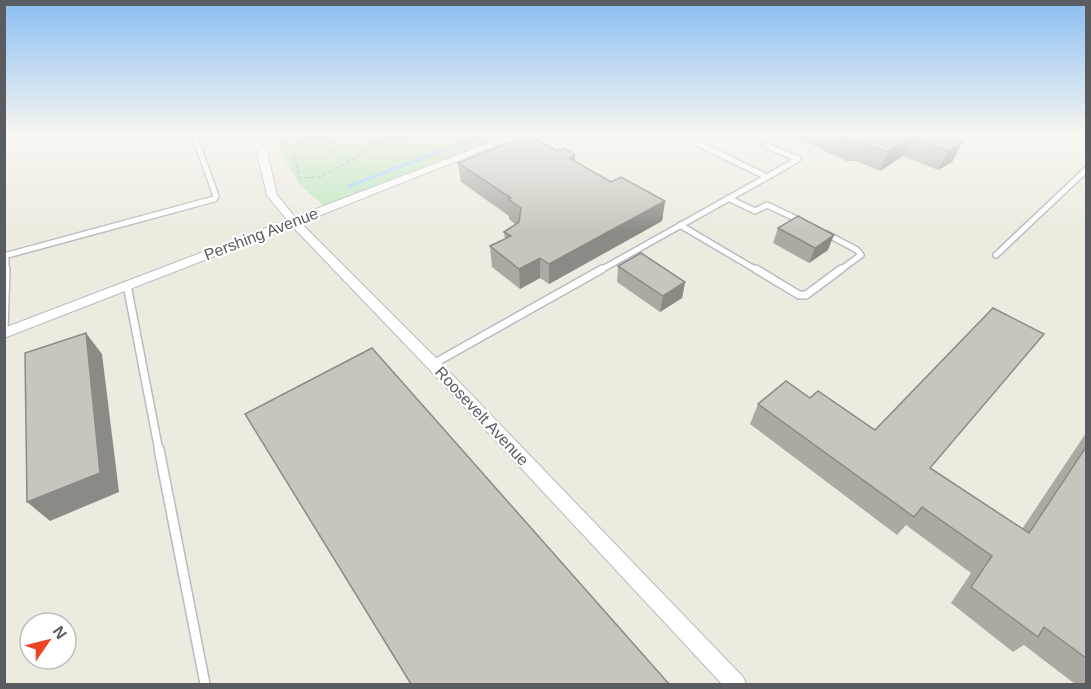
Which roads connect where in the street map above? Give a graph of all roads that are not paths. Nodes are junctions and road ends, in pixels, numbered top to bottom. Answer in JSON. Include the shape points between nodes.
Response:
{"nodes":[{"id":1,"x":206,"y":167,"type":"edge"},
{"id":2,"x":266,"y":167,"type":"edge"},
{"id":3,"x":433,"y":167,"type":"edge"},
{"id":4,"x":747,"y":167,"type":"edge"},
{"id":5,"x":784,"y":167,"type":"edge"},
{"id":6,"x":1086,"y":170,"type":"edge"},
{"id":7,"x":767,"y":177,"type":"junction"},
{"id":8,"x":728,"y":198,"type":"junction"},
{"id":9,"x":292,"y":220,"type":"junction"},
{"id":10,"x":806,"y":223,"type":"edge"},
{"id":11,"x":680,"y":225,"type":"junction"},
{"id":12,"x":817,"y":229,"type":"edge"},
{"id":13,"x":996,"y":255,"type":"dead end"},
{"id":14,"x":5,"y":256,"type":"edge"},
{"id":15,"x":127,"y":285,"type":"junction"},
{"id":16,"x":4,"y":331,"type":"edge"},
{"id":17,"x":433,"y":364,"type":"junction"},
{"id":18,"x":205,"y":684,"type":"edge"},
{"id":19,"x":736,"y":684,"type":"edge"}],
"edges":[{"from":1,"to":14,"type":"lane","via":[[214,199]]},
{"from":2,"to":9,"type":"street","name":"Roosevelt Avenue","via":[[272,195]]},
{"from":3,"to":9,"type":"street","name":"Pershing Avenue"},
{"from":4,"to":7,"type":"lane"},
{"from":5,"to":7,"type":"lane"},
{"from":6,"to":13,"type":"lane"},
{"from":7,"to":8,"type":"lane"},
{"from":8,"to":10,"type":"lane","via":[[755,211],[767,205],[776,207]]},
{"from":8,"to":11,"type":"lane"},
{"from":9,"to":15,"type":"street","name":"Pershing Avenue"},
{"from":9,"to":17,"type":"street","name":"Roosevelt Avenue"},
{"from":11,"to":12,"type":"lane","via":[[806,295],[861,255]]},
{"from":11,"to":17,"type":"lane"},
{"from":14,"to":16,"type":"lane"},
{"from":15,"to":16,"type":"street","name":"Pershing Avenue"},
{"from":15,"to":18,"type":"lane"},
{"from":17,"to":19,"type":"street","name":"Roosevelt Avenue"}]}
